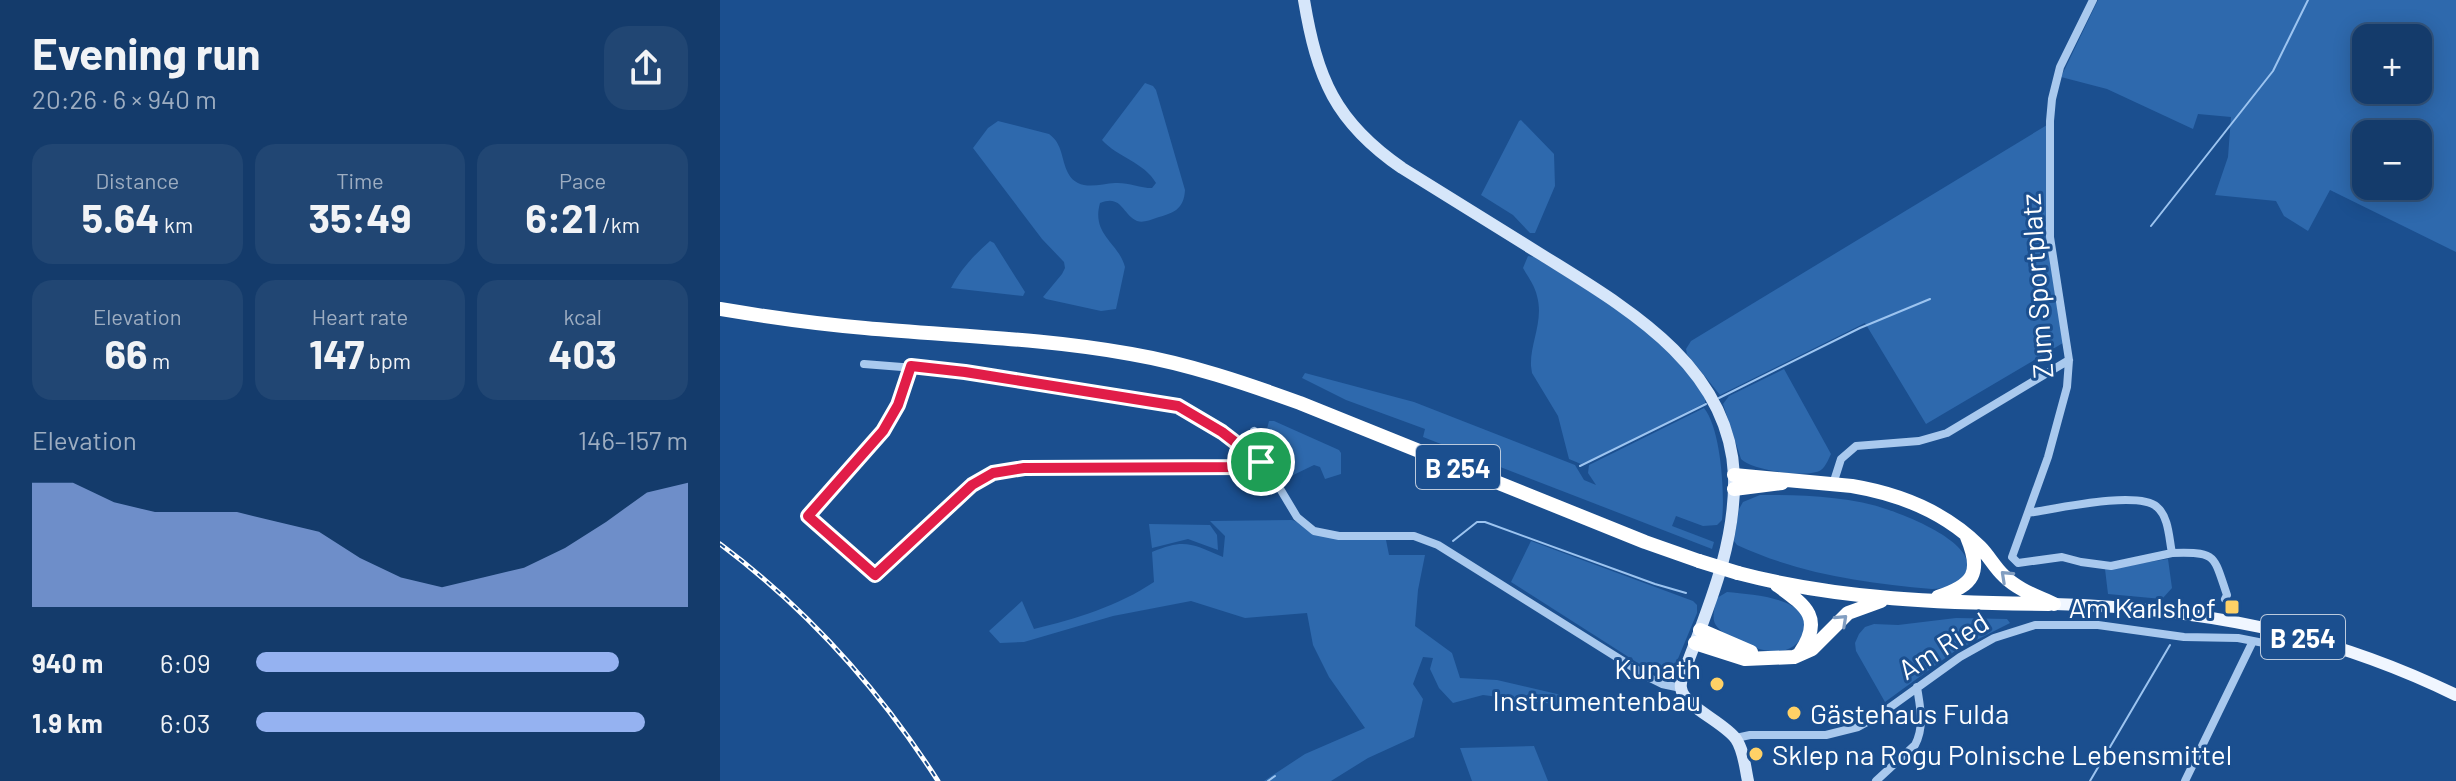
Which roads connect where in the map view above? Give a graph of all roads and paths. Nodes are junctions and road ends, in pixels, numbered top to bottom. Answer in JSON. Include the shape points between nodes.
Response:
{"nodes":[{"id":1,"x":1304,"y":0,"type":"edge"},
{"id":2,"x":2093,"y":0,"type":"edge"},
{"id":3,"x":720,"y":309,"type":"edge"},
{"id":4,"x":2069,"y":360,"type":"junction"},
{"id":5,"x":864,"y":364,"type":"dead end"},
{"id":6,"x":911,"y":366,"type":"junction"},
{"id":7,"x":1254,"y":431,"type":"dead end"},
{"id":8,"x":1261,"y":462,"type":"junction"},
{"id":9,"x":1734,"y":482,"type":"junction"},
{"id":10,"x":1833,"y":484,"type":"junction"},
{"id":11,"x":2028,"y":513,"type":"junction"},
{"id":12,"x":1967,"y":536,"type":"junction"},
{"id":13,"x":2172,"y":553,"type":"junction"},
{"id":14,"x":1772,"y":582,"type":"junction"},
{"id":15,"x":1891,"y":598,"type":"junction"},
{"id":16,"x":2225,"y":599,"type":"dead end"},
{"id":17,"x":1928,"y":601,"type":"junction"},
{"id":18,"x":2054,"y":604,"type":"junction"},
{"id":19,"x":1697,"y":637,"type":"junction"},
{"id":20,"x":2253,"y":641,"type":"junction"},
{"id":21,"x":2305,"y":651,"type":"dead end"},
{"id":22,"x":1800,"y":654,"type":"junction"},
{"id":23,"x":1917,"y":687,"type":"junction"},
{"id":24,"x":1681,"y":688,"type":"junction"},
{"id":25,"x":2456,"y":695,"type":"edge"},
{"id":26,"x":1736,"y":738,"type":"junction"},
{"id":27,"x":1748,"y":781,"type":"edge"},
{"id":28,"x":1876,"y":781,"type":"edge"},
{"id":29,"x":2185,"y":781,"type":"edge"}],
"edges":[{"from":1,"to":9,"type":"street","via":[[1321,74],[1352,124],[1393,161],[1658,333],[1713,399],[1730,444]]},
{"from":2,"to":4,"type":"street","name":"Zum Sportplatz","via":[[2060,67],[2052,99],[2050,237]]},
{"from":3,"to":14,"type":"highway","number":"B 254","bridge":true,"via":[[827,324],[1058,343],[1188,366],[1300,403],[1645,542]]},
{"from":4,"to":10,"type":"street","via":[[1947,433],[1856,446],[1841,459]]},
{"from":4,"to":11,"type":"street","name":"Zum Sportplatz","via":[[2067,387]]},
{"from":5,"to":6,"type":"street"},
{"from":6,"to":8,"type":"street","via":[[1178,406]]},
{"from":6,"to":8,"type":"street","via":[[883,431],[808,516],[875,575],[972,485],[1002,470],[1248,467]]},
{"from":7,"to":8,"type":"street","via":[[1264,455]]},
{"from":8,"to":24,"type":"street","via":[[1297,517],[1314,531],[1414,536],[1438,545],[1650,678]]},
{"from":9,"to":10,"type":"highway","via":[[1770,477]]},
{"from":9,"to":19,"type":"street","via":[[1718,582]]},
{"from":10,"to":12,"type":"highway","via":[[1911,501]]},
{"from":11,"to":13,"type":"street","via":[[2139,499],[2156,505],[2165,518]]},
{"from":11,"to":13,"type":"street","name":"Zum Sportplatz","via":[[2012,557],[2018,563],[2062,557],[2111,566]]},
{"from":12,"to":17,"type":"highway","via":[[1975,558],[1971,578],[1960,589]]},
{"from":18,"to":12,"type":"highway","one_way":true,"via":[[2010,581]]},
{"from":13,"to":16,"type":"street","via":[[2210,556]]},
{"from":14,"to":15,"type":"highway","number":"B 254"},
{"from":14,"to":22,"type":"highway","via":[[1804,605],[1811,617],[1810,637]]},
{"from":15,"to":17,"type":"highway","number":"B 254"},
{"from":22,"to":15,"type":"highway","one_way":true,"via":[[1854,609]]},
{"from":17,"to":18,"type":"highway","number":"B 254"},
{"from":18,"to":25,"type":"main road","number":"B 254","via":[[2177,612],[2275,630],[2371,659]]},
{"from":19,"to":22,"type":"highway","via":[[1745,659]]},
{"from":19,"to":24,"type":"street"},
{"from":20,"to":21,"type":"street","name":"Am Ried"},
{"from":20,"to":23,"type":"street","name":"Am Ried","via":[[2098,625],[2035,625],[1986,642]]},
{"from":20,"to":29,"type":"street"},
{"from":23,"to":26,"type":"street","name":"Am Ried","via":[[1848,730]]},
{"from":23,"to":28,"type":"street","via":[[1918,739]]},
{"from":24,"to":26,"type":"street","via":[[1698,709]]},
{"from":26,"to":27,"type":"street"}]}
